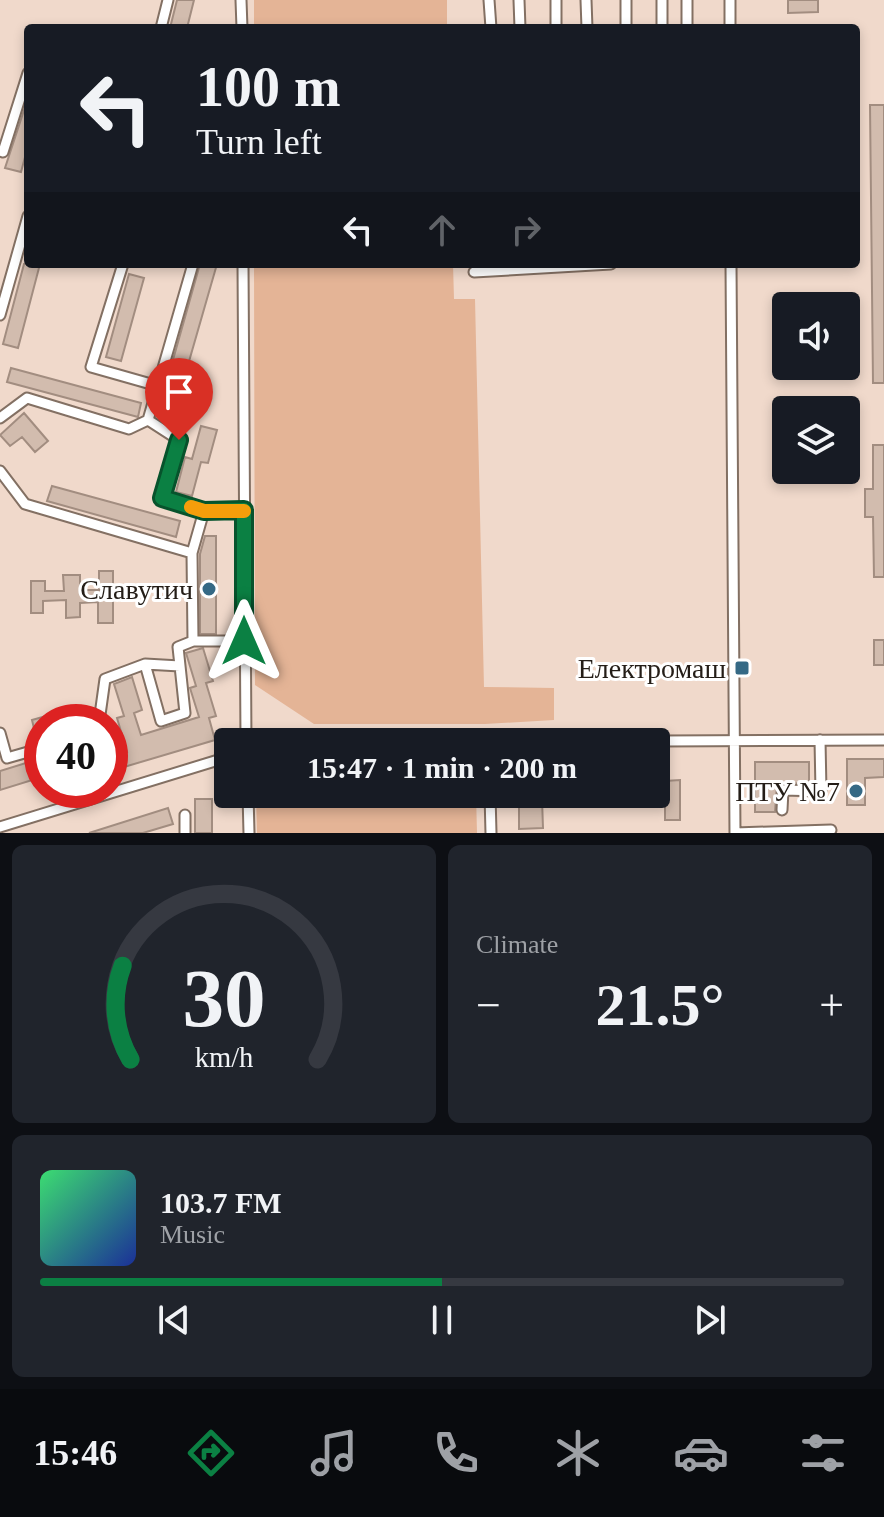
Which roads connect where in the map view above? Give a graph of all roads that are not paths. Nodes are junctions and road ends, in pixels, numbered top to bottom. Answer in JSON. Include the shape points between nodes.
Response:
{"nodes":[{"id":1,"x":168,"y":0,"type":"edge"},
{"id":2,"x":241,"y":0,"type":"edge"},
{"id":3,"x":489,"y":0,"type":"edge"},
{"id":4,"x":519,"y":0,"type":"edge"},
{"id":5,"x":556,"y":0,"type":"edge"},
{"id":6,"x":586,"y":0,"type":"edge"},
{"id":7,"x":626,"y":0,"type":"edge"},
{"id":8,"x":662,"y":0,"type":"edge"},
{"id":9,"x":687,"y":0,"type":"edge"},
{"id":10,"x":730,"y":0,"type":"edge"},
{"id":11,"x":162,"y":24,"type":"edge"},
{"id":12,"x":242,"y":24,"type":"edge"},
{"id":13,"x":491,"y":24,"type":"edge"},
{"id":14,"x":520,"y":24,"type":"edge"},
{"id":15,"x":556,"y":24,"type":"edge"},
{"id":16,"x":587,"y":24,"type":"edge"},
{"id":17,"x":626,"y":24,"type":"edge"},
{"id":18,"x":662,"y":24,"type":"edge"},
{"id":19,"x":687,"y":24,"type":"edge"},
{"id":20,"x":730,"y":24,"type":"edge"},
{"id":21,"x":24,"y":86,"type":"edge"},
{"id":22,"x":0,"y":151,"type":"edge"},
{"id":23,"x":24,"y":230,"type":"edge"},
{"id":24,"x":122,"y":268,"type":"edge"},
{"id":25,"x":192,"y":268,"type":"edge"},
{"id":26,"x":243,"y":268,"type":"edge"},
{"id":27,"x":542,"y":268,"type":"edge"},
{"id":28,"x":731,"y":268,"type":"edge"},
{"id":29,"x":474,"y":272,"type":"dead end"},
{"id":30,"x":0,"y":315,"type":"edge"},
{"id":31,"x":158,"y":386,"type":"junction"},
{"id":32,"x":0,"y":418,"type":"edge"},
{"id":33,"x":148,"y":420,"type":"junction"},
{"id":34,"x":0,"y":471,"type":"edge"},
{"id":35,"x":244,"y":510,"type":"junction"},
{"id":36,"x":204,"y":511,"type":"junction"},
{"id":37,"x":192,"y":553,"type":"junction"},
{"id":38,"x":193,"y":641,"type":"junction"},
{"id":39,"x":244,"y":641,"type":"junction"},
{"id":40,"x":145,"y":664,"type":"junction"},
{"id":41,"x":180,"y":666,"type":"junction"},
{"id":42,"x":102,"y":704,"type":"edge"},
{"id":43,"x":246,"y":728,"type":"edge"},
{"id":44,"x":0,"y":733,"type":"edge"},
{"id":45,"x":734,"y":740,"type":"junction"},
{"id":46,"x":820,"y":740,"type":"junction"},
{"id":47,"x":884,"y":740,"type":"edge"},
{"id":48,"x":670,"y":741,"type":"edge"},
{"id":49,"x":24,"y":753,"type":"edge"},
{"id":50,"x":214,"y":762,"type":"edge"},
{"id":51,"x":128,"y":789,"type":"edge"},
{"id":52,"x":69,"y":808,"type":"edge"},
{"id":53,"x":248,"y":808,"type":"edge"},
{"id":54,"x":490,"y":808,"type":"edge"},
{"id":55,"x":782,"y":810,"type":"dead end"},
{"id":56,"x":185,"y":815,"type":"dead end"},
{"id":57,"x":0,"y":827,"type":"edge"},
{"id":58,"x":831,"y":830,"type":"dead end"},
{"id":59,"x":797,"y":832,"type":"edge"},
{"id":60,"x":184,"y":833,"type":"edge"},
{"id":61,"x":249,"y":833,"type":"edge"},
{"id":62,"x":491,"y":833,"type":"edge"},
{"id":63,"x":735,"y":833,"type":"edge"}],
"edges":[{"from":1,"to":11,"type":"street"},
{"from":2,"to":12,"type":"street"},
{"from":3,"to":13,"type":"street"},
{"from":4,"to":14,"type":"street"},
{"from":5,"to":15,"type":"street"},
{"from":6,"to":16,"type":"street"},
{"from":7,"to":17,"type":"street"},
{"from":8,"to":18,"type":"street"},
{"from":9,"to":19,"type":"street"},
{"from":10,"to":20,"type":"street"},
{"from":21,"to":22,"type":"street"},
{"from":23,"to":30,"type":"street"},
{"from":24,"to":31,"type":"street","via":[[91,367]]},
{"from":25,"to":31,"type":"street"},
{"from":26,"to":35,"type":"street"},
{"from":27,"to":29,"type":"street"},
{"from":28,"to":45,"type":"street"},
{"from":31,"to":33,"type":"street"},
{"from":32,"to":33,"type":"street","via":[[27,398],[129,429]]},
{"from":33,"to":36,"type":"street","via":[[179,440],[162,498]]},
{"from":34,"to":37,"type":"street","via":[[25,504]]},
{"from":35,"to":36,"type":"street"},
{"from":35,"to":39,"type":"street"},
{"from":36,"to":37,"type":"street"},
{"from":37,"to":38,"type":"street"},
{"from":38,"to":39,"type":"street"},
{"from":38,"to":41,"type":"street","via":[[178,647]]},
{"from":39,"to":43,"type":"street"},
{"from":40,"to":41,"type":"street"},
{"from":40,"to":41,"type":"street","via":[[161,721],[185,713]]},
{"from":40,"to":42,"type":"street","via":[[105,679]]},
{"from":44,"to":49,"type":"street","via":[[7,758]]},
{"from":45,"to":46,"type":"street"},
{"from":45,"to":48,"type":"street"},
{"from":45,"to":63,"type":"street"},
{"from":46,"to":47,"type":"street"},
{"from":46,"to":55,"type":"street","via":[[821,791],[783,790]]},
{"from":50,"to":51,"type":"street"},
{"from":52,"to":57,"type":"street"},
{"from":53,"to":61,"type":"street"},
{"from":54,"to":62,"type":"street"},
{"from":56,"to":60,"type":"street"},
{"from":58,"to":59,"type":"street"},
{"from":59,"to":63,"type":"street"}]}
